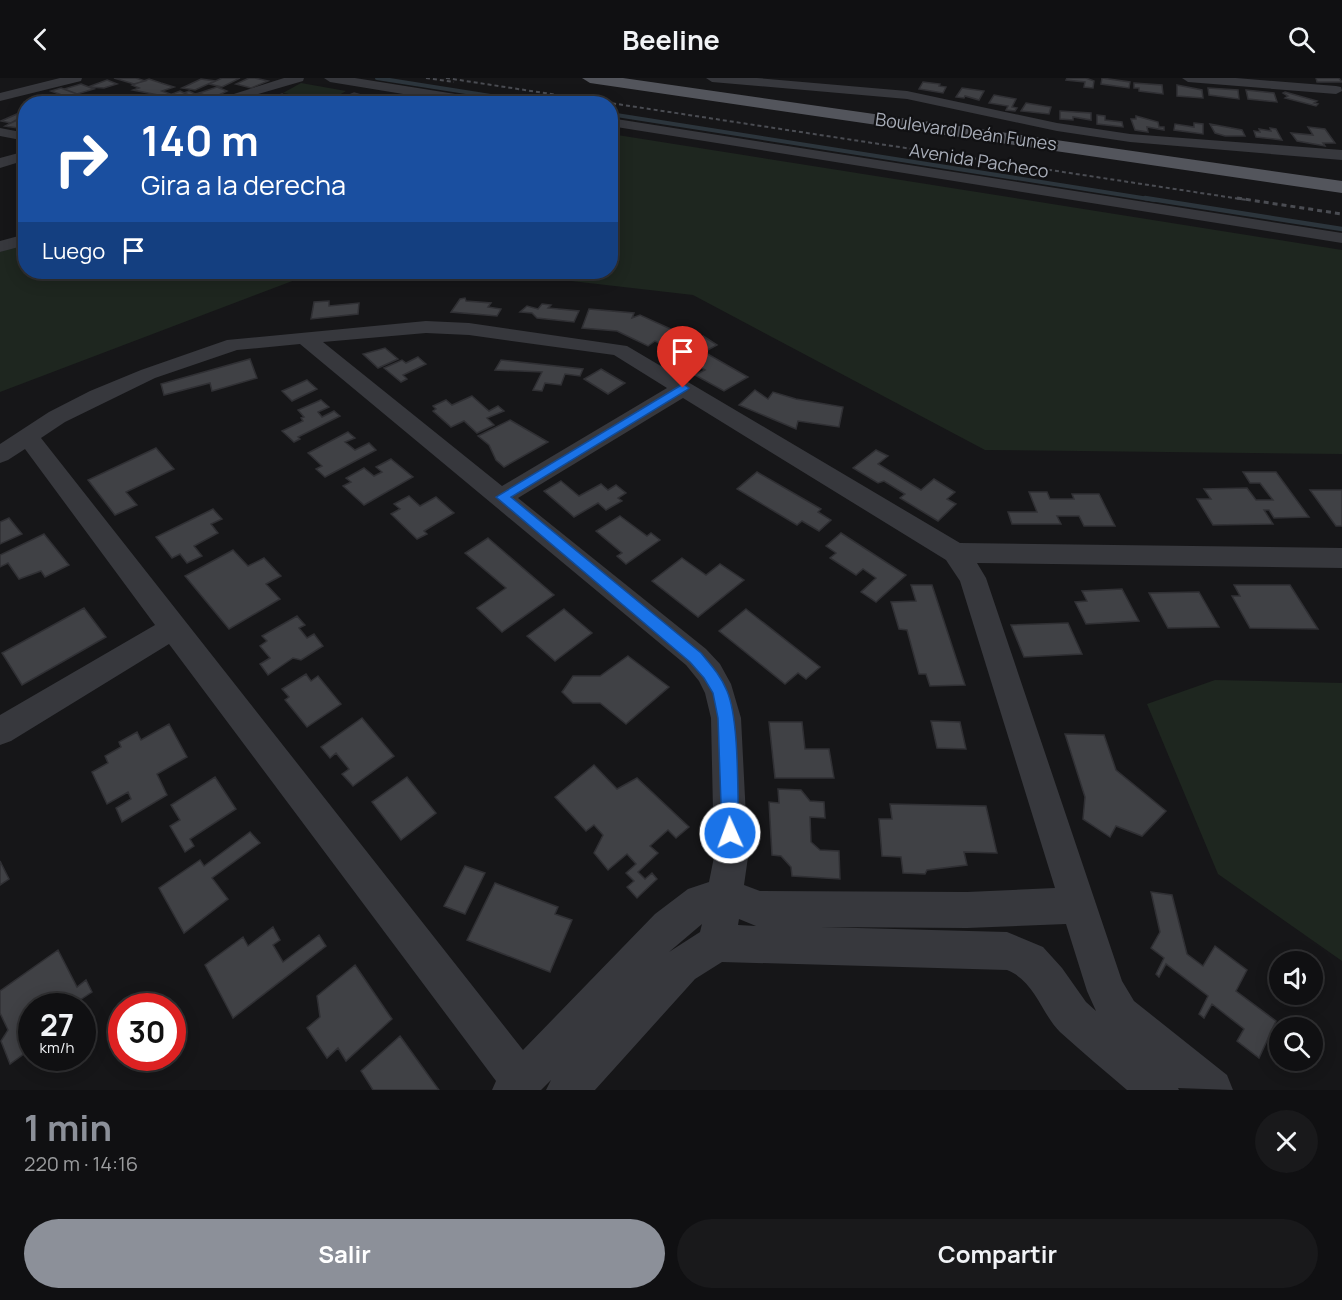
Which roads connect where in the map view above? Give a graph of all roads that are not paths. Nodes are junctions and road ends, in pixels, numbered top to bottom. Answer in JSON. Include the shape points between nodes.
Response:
{"nodes":[{"id":1,"x":76,"y":78,"type":"edge"},
{"id":2,"x":298,"y":78,"type":"edge"},
{"id":3,"x":330,"y":78,"type":"edge"},
{"id":4,"x":590,"y":78,"type":"edge"},
{"id":5,"x":622,"y":78,"type":"edge"},
{"id":6,"x":712,"y":78,"type":"edge"},
{"id":7,"x":901,"y":78,"type":"edge"},
{"id":8,"x":1188,"y":78,"type":"edge"},
{"id":9,"x":1339,"y":91,"type":"edge"},
{"id":10,"x":892,"y":93,"type":"junction"},
{"id":11,"x":236,"y":96,"type":"edge"},
{"id":12,"x":445,"y":96,"type":"edge"},
{"id":13,"x":0,"y":97,"type":"edge"},
{"id":14,"x":1342,"y":107,"type":"edge"},
{"id":15,"x":618,"y":123,"type":"edge"},
{"id":16,"x":0,"y":132,"type":"edge"},
{"id":17,"x":18,"y":135,"type":"edge"},
{"id":18,"x":1342,"y":155,"type":"edge"},
{"id":19,"x":18,"y":158,"type":"edge"},
{"id":20,"x":0,"y":163,"type":"edge"},
{"id":21,"x":1342,"y":182,"type":"edge"},
{"id":22,"x":1342,"y":187,"type":"edge"},
{"id":23,"x":1342,"y":238,"type":"edge"},
{"id":24,"x":18,"y":241,"type":"edge"},
{"id":25,"x":0,"y":247,"type":"edge"},
{"id":26,"x":304,"y":337,"type":"junction"},
{"id":27,"x":683,"y":388,"type":"junction"},
{"id":28,"x":27,"y":435,"type":"junction"},
{"id":29,"x":0,"y":455,"type":"edge"},
{"id":30,"x":502,"y":497,"type":"junction"},
{"id":31,"x":955,"y":553,"type":"junction"},
{"id":32,"x":1342,"y":558,"type":"edge"},
{"id":33,"x":173,"y":628,"type":"junction"},
{"id":34,"x":0,"y":731,"type":"edge"},
{"id":35,"x":724,"y":896,"type":"junction"},
{"id":36,"x":1078,"y":905,"type":"junction"},
{"id":37,"x":717,"y":943,"type":"junction"},
{"id":38,"x":1112,"y":1000,"type":"junction"},
{"id":39,"x":1078,"y":1020,"type":"junction"},
{"id":40,"x":517,"y":1086,"type":"edge"},
{"id":41,"x":567,"y":1090,"type":"edge"},
{"id":42,"x":1158,"y":1090,"type":"edge"},
{"id":43,"x":1212,"y":1090,"type":"edge"}],
"edges":[{"from":1,"to":13,"type":"street"},
{"from":2,"to":11,"type":"street"},
{"from":3,"to":12,"type":"street"},
{"from":4,"to":22,"type":"main road","name":"Boulevard Deán Funes"},
{"from":5,"to":21,"type":"main road","name":"Boulevard Deán Funes"},
{"from":6,"to":10,"type":"street"},
{"from":7,"to":10,"type":"street"},
{"from":8,"to":9,"type":"street"},
{"from":9,"to":14,"type":"street"},
{"from":10,"to":18,"type":"street","via":[[1102,134]]},
{"from":15,"to":23,"type":"street","name":"Avenida Pacheco"},
{"from":16,"to":17,"type":"street"},
{"from":19,"to":20,"type":"street"},
{"from":24,"to":25,"type":"street"},
{"from":26,"to":27,"type":"street","via":[[447,327],[562,341],[620,350]]},
{"from":26,"to":28,"type":"street","via":[[234,344],[202,353],[98,396]]},
{"from":26,"to":30,"type":"street"},
{"from":27,"to":30,"type":"street"},
{"from":27,"to":31,"type":"street"},
{"from":28,"to":29,"type":"street"},
{"from":28,"to":33,"type":"street"},
{"from":30,"to":35,"type":"street","via":[[696,657],[710,674],[726,718],[731,856]]},
{"from":31,"to":32,"type":"street"},
{"from":31,"to":36,"type":"street","via":[[973,578]]},
{"from":33,"to":34,"type":"street"},
{"from":33,"to":40,"type":"street"},
{"from":35,"to":36,"type":"street","via":[[760,909],[967,910]]},
{"from":35,"to":37,"type":"street"},
{"from":35,"to":40,"type":"street","via":[[701,902],[668,927]]},
{"from":36,"to":38,"type":"street"},
{"from":37,"to":39,"type":"street","via":[[1007,951],[1030,960]]},
{"from":37,"to":41,"type":"street","via":[[682,966]]},
{"from":38,"to":39,"type":"street"},
{"from":38,"to":43,"type":"street","via":[[1120,1015]]},
{"from":39,"to":42,"type":"street"}]}
